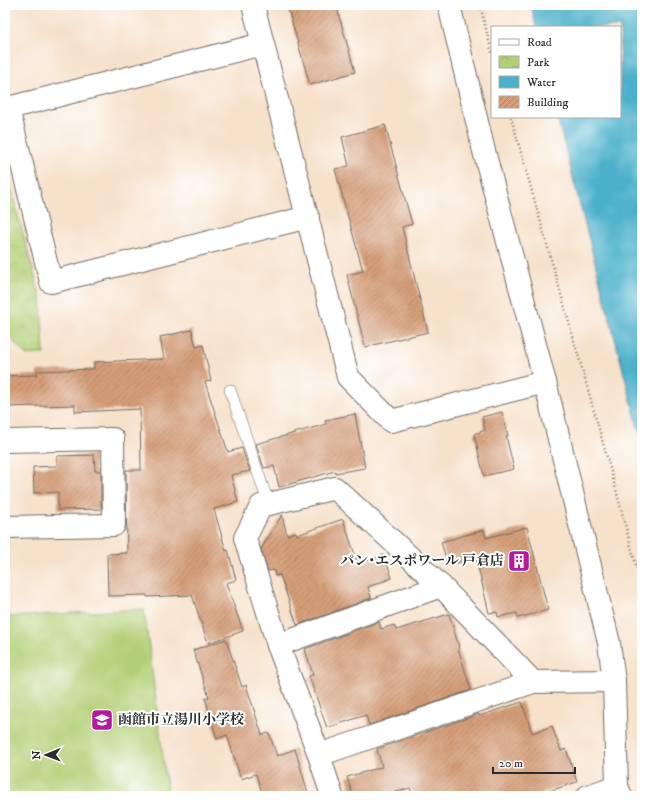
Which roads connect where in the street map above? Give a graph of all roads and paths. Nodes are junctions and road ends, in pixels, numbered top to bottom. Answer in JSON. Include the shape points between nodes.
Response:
{"nodes":[{"id":1,"x":253,"y":5,"type":"edge"},
{"id":2,"x":449,"y":5,"type":"edge"},
{"id":3,"x":480,"y":5,"type":"edge"},
{"id":4,"x":262,"y":44,"type":"junction"},
{"id":5,"x":491,"y":49,"type":"edge"},
{"id":6,"x":511,"y":118,"type":"edge"},
{"id":7,"x":308,"y":217,"type":"junction"},
{"id":8,"x":545,"y":382,"type":"junction"},
{"id":9,"x":230,"y":390,"type":"dead end"},
{"id":10,"x":5,"y":441,"type":"edge"},
{"id":11,"x":269,"y":505,"type":"junction"},
{"id":12,"x":5,"y":527,"type":"edge"},
{"id":13,"x":440,"y":586,"type":"junction"},
{"id":14,"x":642,"y":588,"type":"edge"},
{"id":15,"x":278,"y":645,"type":"junction"},
{"id":16,"x":614,"y":681,"type":"junction"},
{"id":17,"x":533,"y":682,"type":"junction"},
{"id":18,"x":319,"y":755,"type":"junction"},
{"id":19,"x":619,"y":791,"type":"edge"},
{"id":20,"x":332,"y":796,"type":"edge"},
{"id":21,"x":588,"y":796,"type":"edge"}],
"edges":[{"from":1,"to":4,"type":"street"},
{"from":2,"to":8,"type":"street","via":[[484,151]]},
{"from":3,"to":5,"type":"path"},
{"from":4,"to":7,"type":"street"},
{"from":4,"to":7,"type":"street","via":[[8,108],[52,282]]},
{"from":6,"to":14,"type":"path"},
{"from":7,"to":8,"type":"street","via":[[348,377],[391,422]]},
{"from":8,"to":16,"type":"street","via":[[609,642]]},
{"from":9,"to":11,"type":"lane"},
{"from":10,"to":12,"type":"street","via":[[113,439],[114,525]]},
{"from":11,"to":13,"type":"street","via":[[335,488]]},
{"from":11,"to":15,"type":"street","via":[[261,506],[245,538]]},
{"from":13,"to":15,"type":"street"},
{"from":13,"to":17,"type":"street"},
{"from":15,"to":18,"type":"street"},
{"from":16,"to":17,"type":"street"},
{"from":16,"to":19,"type":"street"},
{"from":17,"to":18,"type":"street"},
{"from":18,"to":20,"type":"street"},
{"from":19,"to":21,"type":"street"}]}
